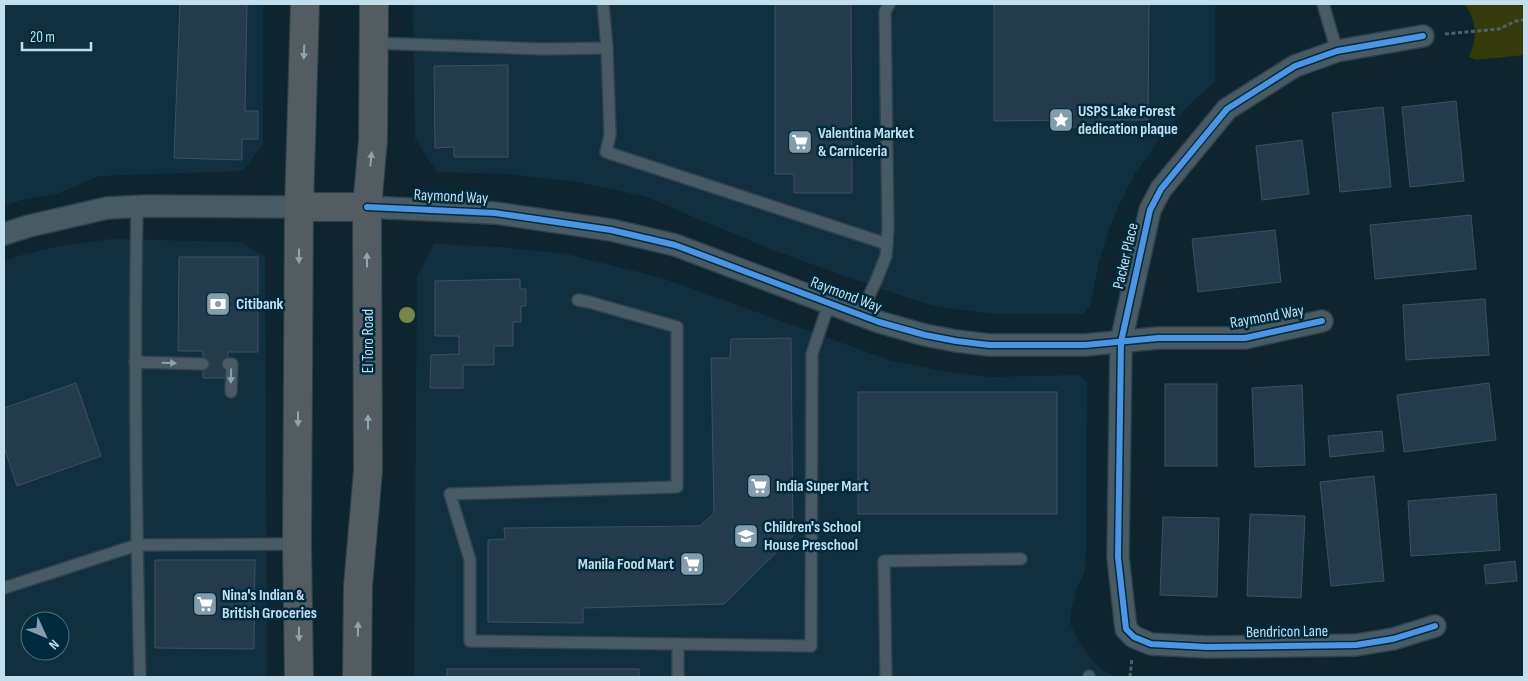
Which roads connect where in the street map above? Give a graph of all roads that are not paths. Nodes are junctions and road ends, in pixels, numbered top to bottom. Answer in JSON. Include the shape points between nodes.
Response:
{"nodes":[{"id":1,"x":305,"y":4,"type":"edge"},
{"id":2,"x":374,"y":4,"type":"edge"},
{"id":3,"x":603,"y":4,"type":"edge"},
{"id":4,"x":889,"y":4,"type":"edge"},
{"id":5,"x":1323,"y":4,"type":"edge"},
{"id":6,"x":1423,"y":36,"type":"road end"},
{"id":7,"x":374,"y":43,"type":"junction"},
{"id":8,"x":606,"y":48,"type":"junction"},
{"id":9,"x":1337,"y":51,"type":"junction"},
{"id":10,"x":137,"y":206,"type":"junction"},
{"id":11,"x":299,"y":207,"type":"junction"},
{"id":12,"x":367,"y":207,"type":"junction"},
{"id":13,"x":4,"y":234,"type":"edge"},
{"id":14,"x":887,"y":244,"type":"junction"},
{"id":15,"x":578,"y":300,"type":"dead end"},
{"id":16,"x":829,"y":303,"type":"junction"},
{"id":17,"x":860,"y":315,"type":"junction"},
{"id":18,"x":1322,"y":321,"type":"dead end"},
{"id":19,"x":1120,"y":342,"type":"junction"},
{"id":20,"x":135,"y":362,"type":"junction"},
{"id":21,"x":203,"y":364,"type":"dead end"},
{"id":22,"x":228,"y":364,"type":"dead end"},
{"id":23,"x":231,"y":392,"type":"dead end"},
{"id":24,"x":297,"y":544,"type":"junction"},
{"id":25,"x":137,"y":545,"type":"junction"},
{"id":26,"x":1021,"y":559,"type":"dead end"},
{"id":27,"x":4,"y":588,"type":"edge"},
{"id":28,"x":1435,"y":626,"type":"dead end"},
{"id":29,"x":1139,"y":639,"type":"joint"},
{"id":30,"x":678,"y":644,"type":"junction"},
{"id":31,"x":140,"y":677,"type":"edge"},
{"id":32,"x":299,"y":677,"type":"edge"},
{"id":33,"x":357,"y":677,"type":"edge"},
{"id":34,"x":678,"y":677,"type":"edge"},
{"id":35,"x":886,"y":677,"type":"edge"}],
"edges":[{"from":1,"to":11,"type":"main road","one_way":true},
{"from":2,"to":7,"type":"main road","name":"El Toro Road"},
{"from":3,"to":8,"type":"lane"},
{"from":4,"to":14,"type":"lane","via":[[885,12]]},
{"from":5,"to":9,"type":"lane"},
{"from":6,"to":9,"type":"street","name":"Packer Place"},
{"from":7,"to":8,"type":"lane"},
{"from":12,"to":7,"type":"main road","name":"El Toro Road","one_way":true,"via":[[373,140]]},
{"from":8,"to":14,"type":"lane","via":[[610,135],[606,152]]},
{"from":9,"to":19,"type":"street","name":"Packer Place","via":[[1295,66],[1227,109],[1161,190],[1150,210]]},
{"from":10,"to":11,"type":"street"},
{"from":10,"to":13,"type":"street","via":[[107,208]]},
{"from":10,"to":20,"type":"lane"},
{"from":11,"to":12,"type":"main road"},
{"from":11,"to":24,"type":"main road","one_way":true},
{"from":12,"to":16,"type":"street","name":"Raymond Way","via":[[495,213],[611,230],[676,245]]},
{"from":33,"to":12,"type":"main road","name":"El Toro Road","one_way":true,"via":[[358,586],[368,471]]},
{"from":14,"to":17,"type":"lane","via":[[886,256]]},
{"from":15,"to":30,"type":"lane","via":[[677,327],[677,487],[450,494],[470,560],[470,641]]},
{"from":16,"to":17,"type":"street","name":"Raymond Way"},
{"from":16,"to":30,"type":"lane","via":[[812,354],[811,646]]},
{"from":17,"to":19,"type":"street","name":"Raymond Way","via":[[924,335],[989,345]]},
{"from":18,"to":19,"type":"street","name":"Raymond Way","via":[[1246,338],[1158,338]]},
{"from":19,"to":29,"type":"street","name":"Packer Place","via":[[1118,557],[1126,629]]},
{"from":20,"to":21,"type":"lane","one_way":true},
{"from":20,"to":25,"type":"lane"},
{"from":22,"to":23,"type":"lane","one_way":true,"via":[[232,364]]},
{"from":24,"to":25,"type":"lane"},
{"from":24,"to":32,"type":"main road","one_way":true},
{"from":25,"to":27,"type":"lane"},
{"from":25,"to":31,"type":"lane"},
{"from":26,"to":35,"type":"lane","via":[[884,561]]},
{"from":28,"to":29,"type":"street","name":"Bendricon Lane","via":[[1393,639],[1356,645],[1207,647],[1157,645]]},
{"from":30,"to":34,"type":"lane"}]}
